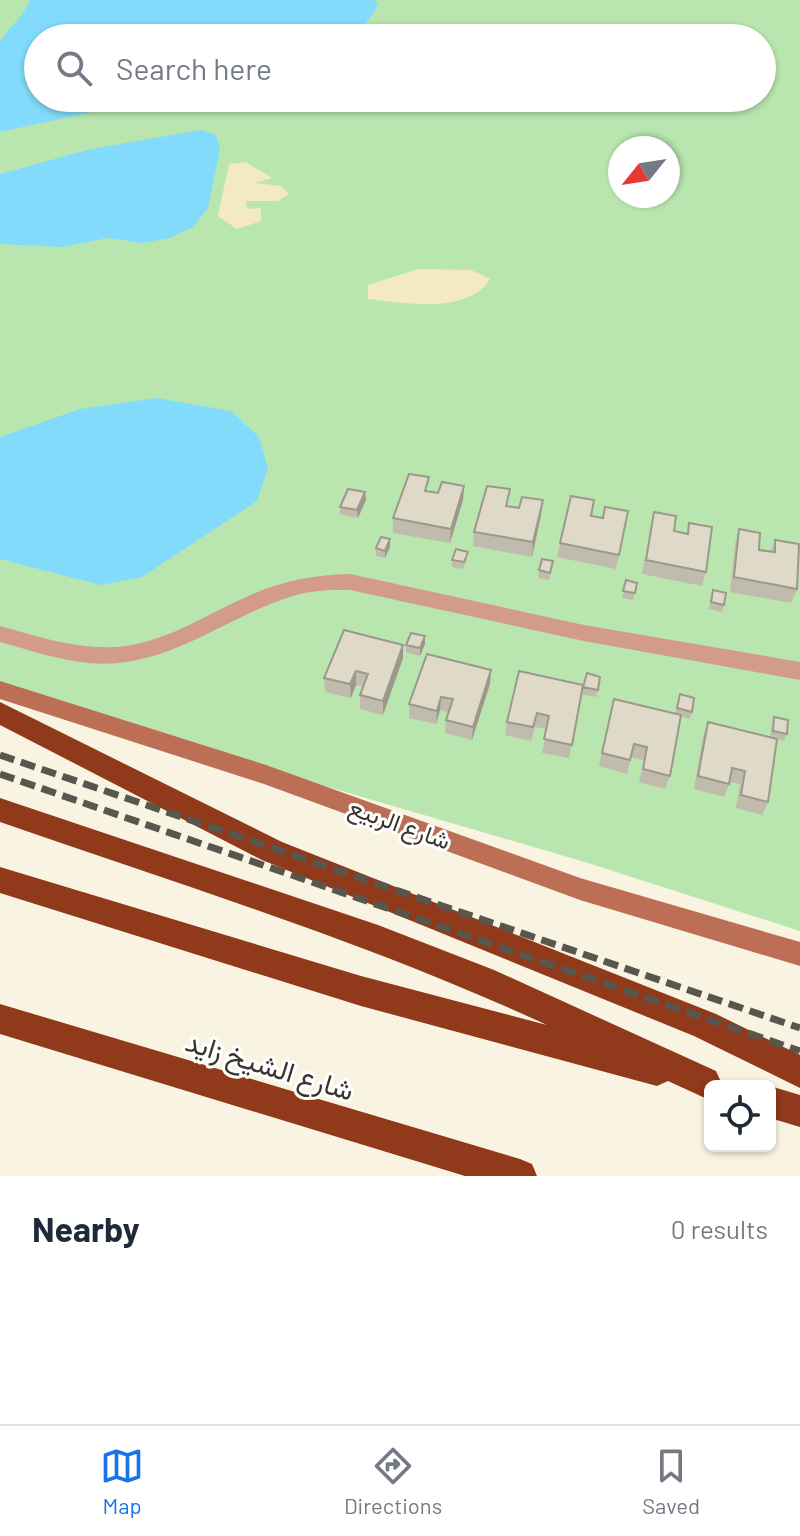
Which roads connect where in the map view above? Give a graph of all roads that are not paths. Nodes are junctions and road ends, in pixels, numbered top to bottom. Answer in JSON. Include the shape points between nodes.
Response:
{"nodes":[{"id":1,"x":0,"y":634,"type":"edge"},
{"id":2,"x":800,"y":671,"type":"edge"},
{"id":3,"x":0,"y":690,"type":"edge"},
{"id":4,"x":0,"y":713,"type":"edge"},
{"id":5,"x":0,"y":810,"type":"edge"},
{"id":6,"x":0,"y":880,"type":"edge"},
{"id":7,"x":800,"y":954,"type":"edge"},
{"id":8,"x":0,"y":1019,"type":"edge"},
{"id":9,"x":800,"y":1072,"type":"edge"},
{"id":10,"x":704,"y":1081,"type":"edge"},
{"id":11,"x":704,"y":1082,"type":"edge"},
{"id":12,"x":776,"y":1104,"type":"edge"},
{"id":13,"x":800,"y":1111,"type":"edge"},
{"id":14,"x":520,"y":1176,"type":"edge"}],
"edges":[{"from":1,"to":2,"type":"street","via":[[86,655],[128,654],[176,639],[285,588],[329,581]]},
{"from":3,"to":7,"type":"main road","name":"شارع الربيع","via":[[266,775],[580,889]]},
{"from":4,"to":9,"type":"highway","via":[[272,851],[705,1025]]},
{"from":5,"to":10,"type":"highway","via":[[392,944]]},
{"from":6,"to":11,"type":"highway","via":[[375,995]]},
{"from":8,"to":14,"type":"highway","name":"شارع الشيخ زايد"},
{"from":12,"to":13,"type":"highway"}]}
